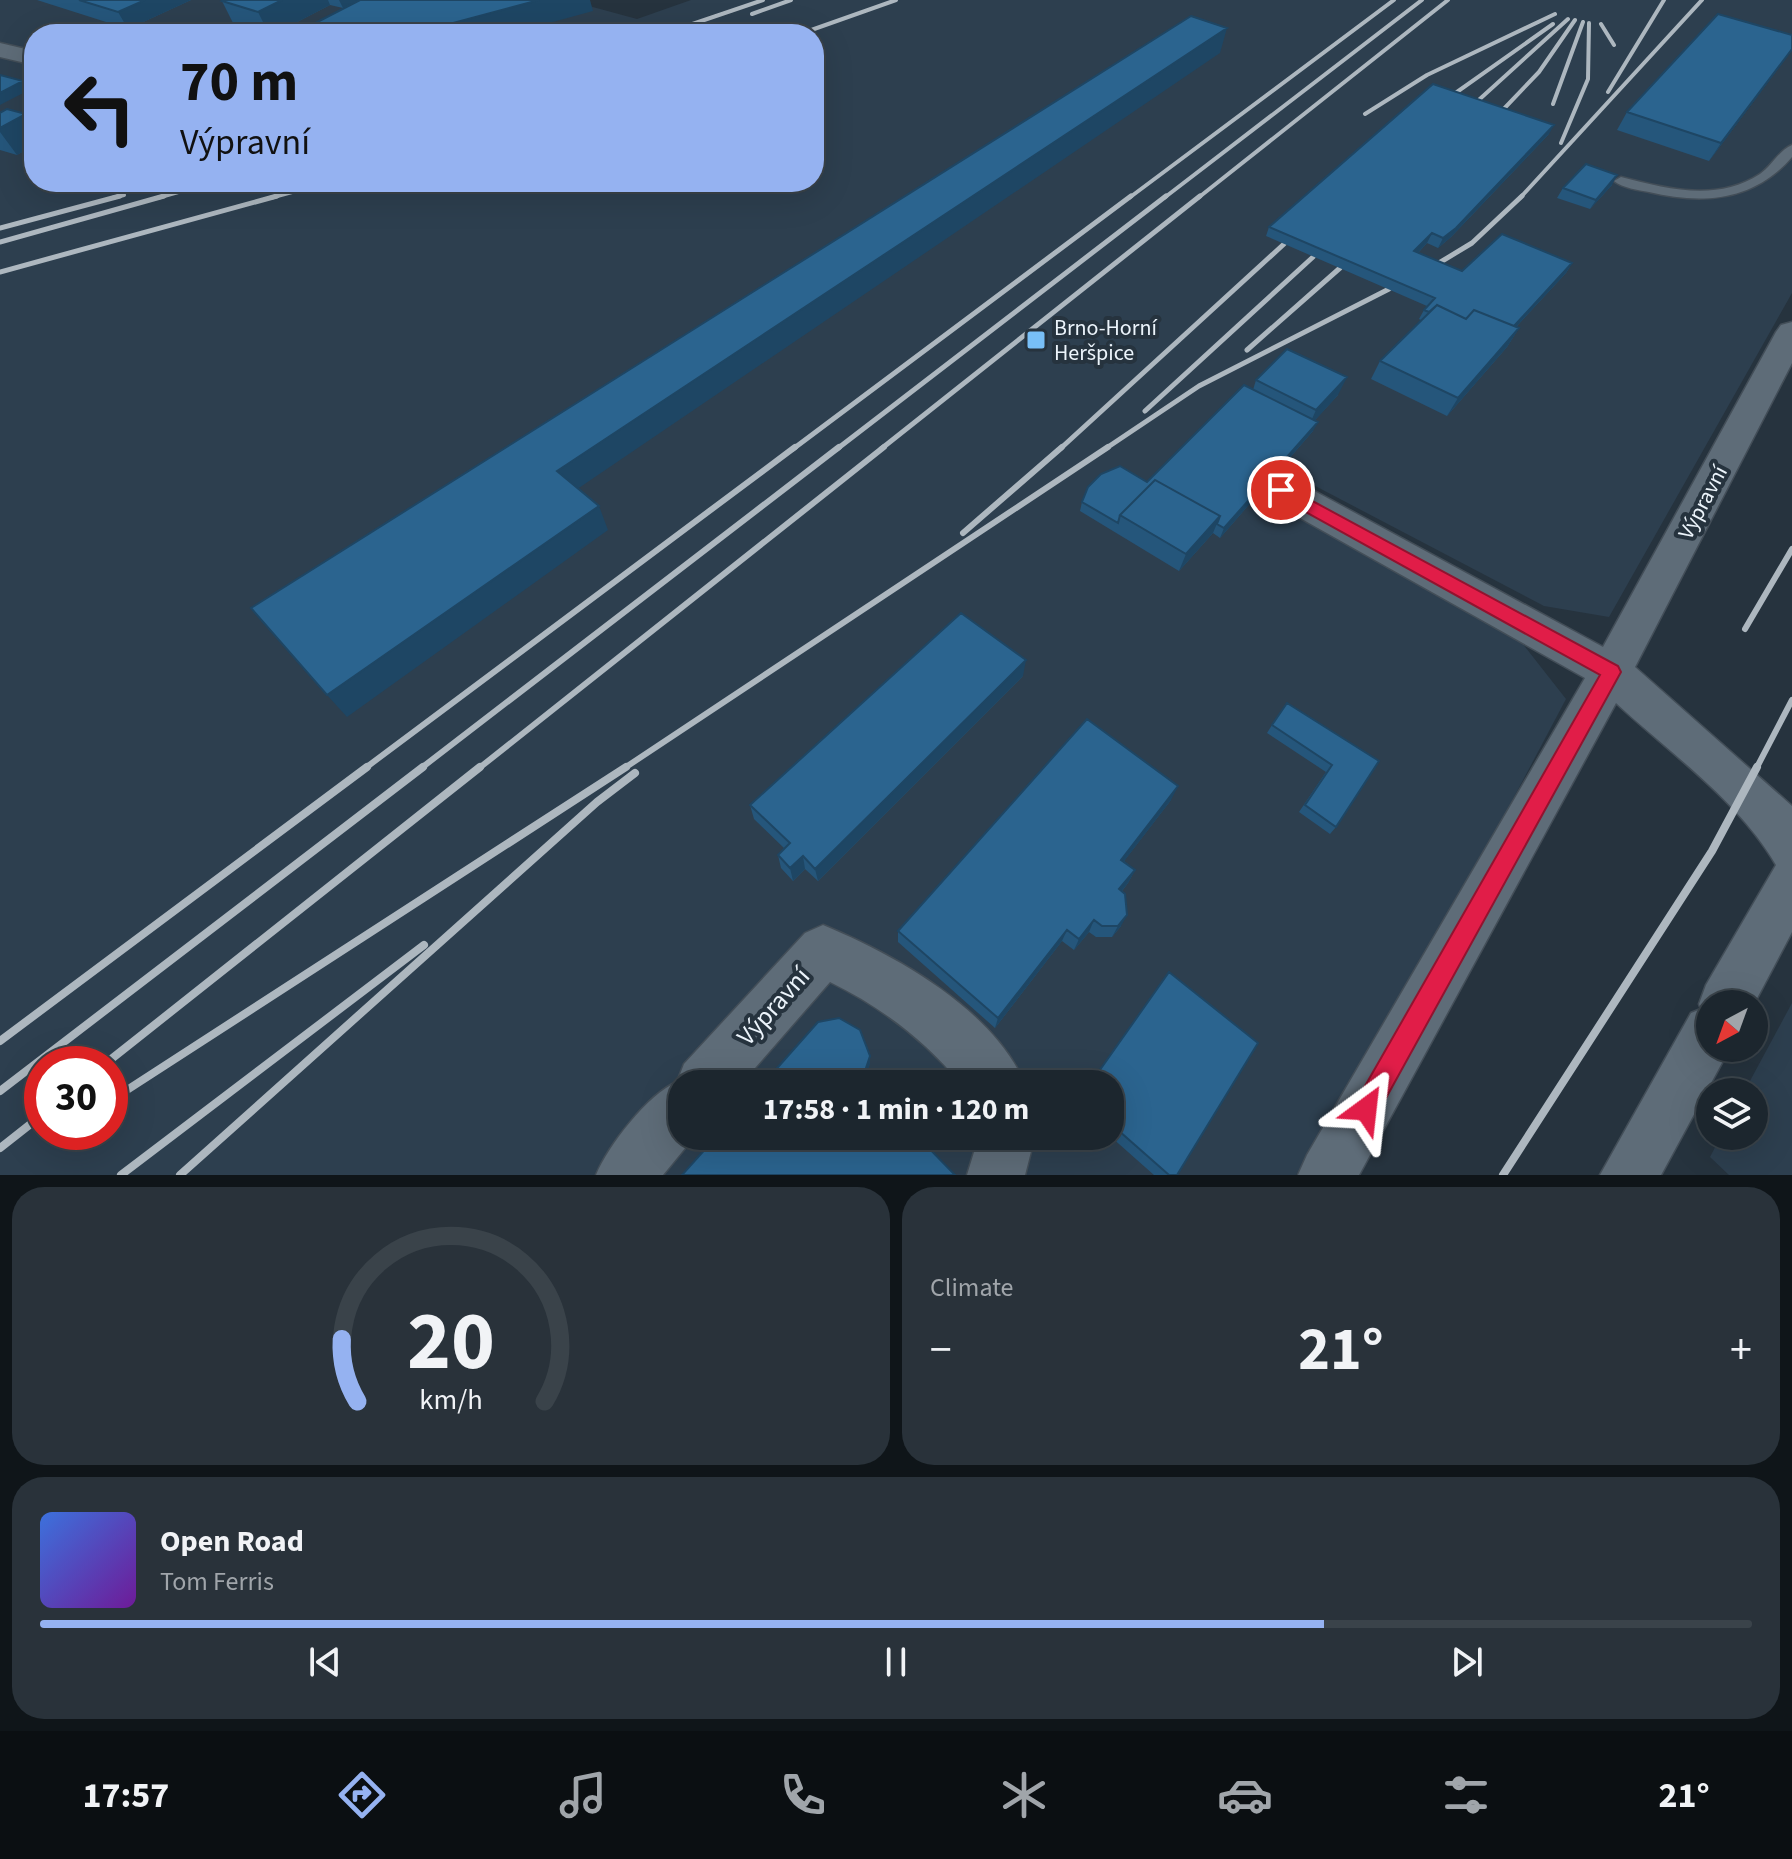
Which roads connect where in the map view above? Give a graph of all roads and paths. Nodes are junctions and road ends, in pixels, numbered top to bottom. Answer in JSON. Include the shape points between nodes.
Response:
{"nodes":[{"id":1,"x":0,"y":50,"type":"edge"},
{"id":2,"x":24,"y":56,"type":"edge"},
{"id":3,"x":1792,"y":149,"type":"edge"},
{"id":4,"x":1621,"y":181,"type":"dead end"},
{"id":5,"x":1792,"y":332,"type":"edge"},
{"id":6,"x":1281,"y":490,"type":"dead end"},
{"id":7,"x":1611,"y":672,"type":"junction"},
{"id":8,"x":1792,"y":848,"type":"edge"},
{"id":9,"x":1792,"y":882,"type":"edge"},
{"id":10,"x":1733,"y":990,"type":"edge"},
{"id":11,"x":1696,"y":1060,"type":"edge"},
{"id":12,"x":717,"y":1070,"type":"edge"},
{"id":13,"x":985,"y":1070,"type":"edge"},
{"id":14,"x":668,"y":1124,"type":"edge"},
{"id":15,"x":1003,"y":1150,"type":"edge"},
{"id":16,"x":1640,"y":1171,"type":"edge"},
{"id":17,"x":625,"y":1175,"type":"edge"},
{"id":18,"x":996,"y":1175,"type":"edge"},
{"id":19,"x":1327,"y":1175,"type":"edge"}],
"edges":[{"from":1,"to":2,"type":"street"},
{"from":3,"to":4,"type":"lane","via":[[1766,177],[1716,197]]},
{"from":5,"to":7,"type":"street","name":"Výpravní"},
{"from":6,"to":7,"type":"street"},
{"from":7,"to":8,"type":"street","via":[[1745,791],[1783,829]]},
{"from":7,"to":19,"type":"street","name":"Výpravní"},
{"from":9,"to":10,"type":"street"},
{"from":11,"to":16,"type":"street"},
{"from":12,"to":13,"type":"street","name":"Výpravní","via":[[823,951],[897,988]]},
{"from":14,"to":17,"type":"street"},
{"from":15,"to":18,"type":"street"}]}
